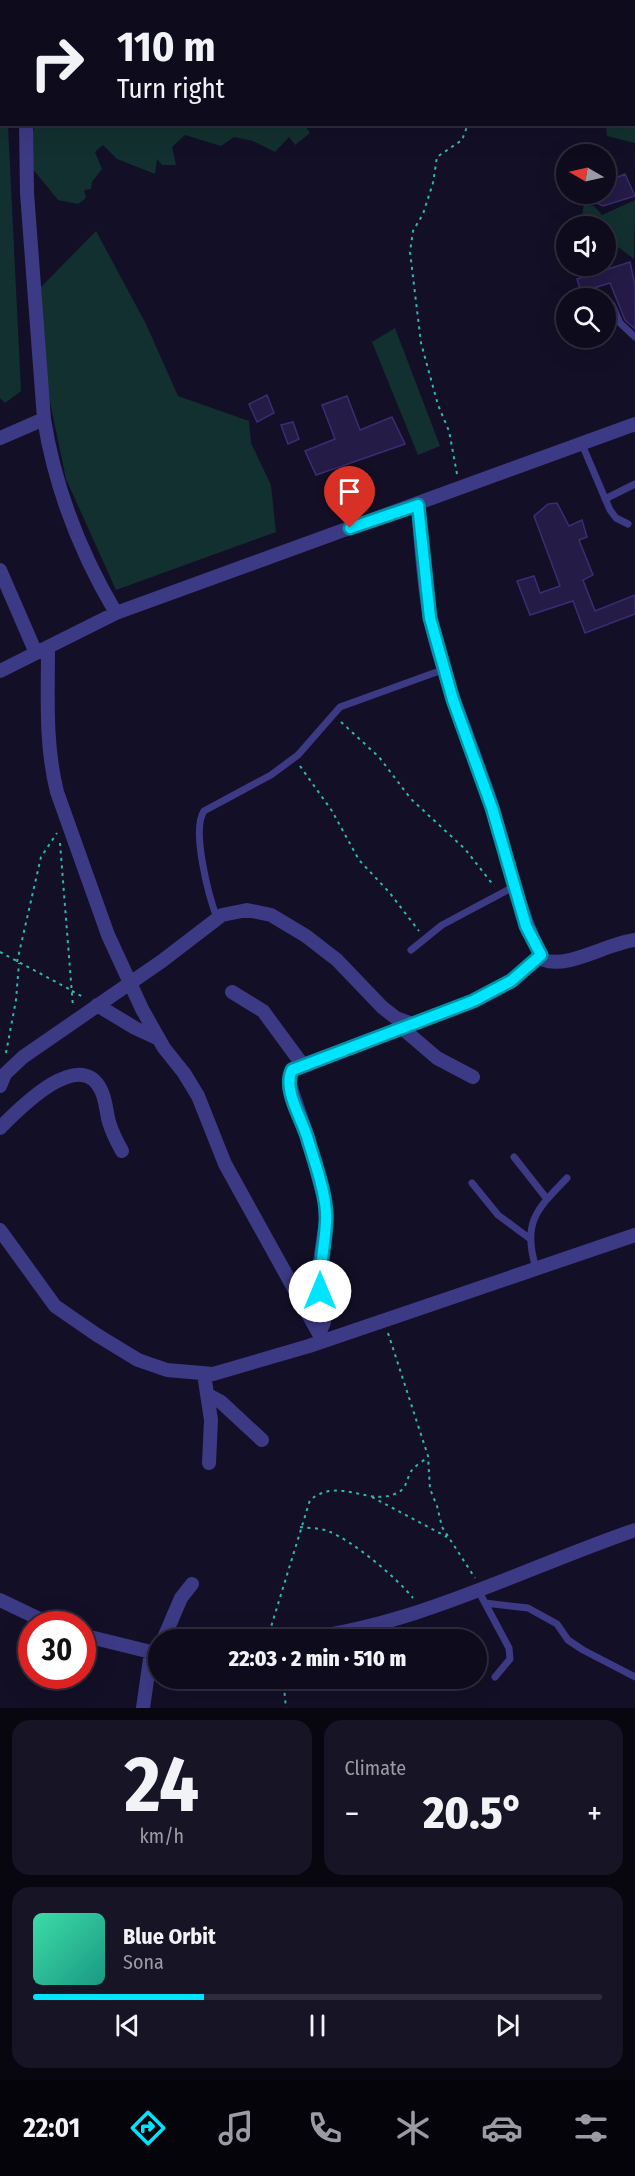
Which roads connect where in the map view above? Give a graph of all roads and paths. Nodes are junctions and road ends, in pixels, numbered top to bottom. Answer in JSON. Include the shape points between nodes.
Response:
{"nodes":[{"id":1,"x":26,"y":126,"type":"edge"},
{"id":2,"x":467,"y":126,"type":"edge"},
{"id":3,"x":616,"y":314,"type":"edge"},
{"id":4,"x":635,"y":337,"type":"edge"},
{"id":5,"x":44,"y":419,"type":"junction"},
{"id":6,"x":634,"y":426,"type":"edge"},
{"id":7,"x":0,"y":438,"type":"edge"},
{"id":8,"x":581,"y":442,"type":"junction"},
{"id":9,"x":635,"y":483,"type":"edge"},
{"id":10,"x":459,"y":489,"type":"junction"},
{"id":11,"x":605,"y":499,"type":"junction"},
{"id":12,"x":418,"y":505,"type":"junction"},
{"id":13,"x":628,"y":524,"type":"dead end"},
{"id":14,"x":0,"y":570,"type":"edge"},
{"id":15,"x":116,"y":613,"type":"junction"},
{"id":16,"x":42,"y":650,"type":"junction"},
{"id":17,"x":445,"y":669,"type":"junction"},
{"id":18,"x":0,"y":671,"type":"edge"},
{"id":19,"x":333,"y":713,"type":"junction"},
{"id":20,"x":294,"y":758,"type":"junction"},
{"id":21,"x":514,"y":886,"type":"junction"},
{"id":22,"x":498,"y":893,"type":"junction"},
{"id":23,"x":217,"y":918,"type":"junction"},
{"id":24,"x":424,"y":938,"type":"junction"},
{"id":25,"x":635,"y":940,"type":"edge"},
{"id":26,"x":411,"y":950,"type":"dead end"},
{"id":27,"x":0,"y":952,"type":"edge"},
{"id":28,"x":541,"y":955,"type":"junction"},
{"id":29,"x":18,"y":963,"type":"junction"},
{"id":30,"x":131,"y":982,"type":"junction"},
{"id":31,"x":71,"y":990,"type":"junction"},
{"id":32,"x":232,"y":992,"type":"dead end"},
{"id":33,"x":97,"y":1005,"type":"junction"},
{"id":34,"x":75,"y":1021,"type":"junction"},
{"id":35,"x":408,"y":1026,"type":"junction"},
{"id":36,"x":159,"y":1039,"type":"junction"},
{"id":37,"x":302,"y":1064,"type":"junction"},
{"id":38,"x":473,"y":1077,"type":"dead end"},
{"id":39,"x":3,"y":1080,"type":"edge"},
{"id":40,"x":0,"y":1128,"type":"edge"},
{"id":41,"x":123,"y":1151,"type":"dead end"},
{"id":42,"x":514,"y":1157,"type":"dead end"},
{"id":43,"x":567,"y":1178,"type":"dead end"},
{"id":44,"x":472,"y":1183,"type":"dead end"},
{"id":45,"x":547,"y":1199,"type":"junction"},
{"id":46,"x":0,"y":1230,"type":"edge"},
{"id":47,"x":635,"y":1235,"type":"edge"},
{"id":48,"x":529,"y":1238,"type":"junction"},
{"id":49,"x":536,"y":1268,"type":"junction"},
{"id":50,"x":384,"y":1319,"type":"junction"},
{"id":51,"x":321,"y":1337,"type":"junction"},
{"id":52,"x":204,"y":1374,"type":"junction"},
{"id":53,"x":208,"y":1395,"type":"junction"},
{"id":54,"x":262,"y":1440,"type":"dead end"},
{"id":55,"x":428,"y":1457,"type":"junction"},
{"id":56,"x":209,"y":1464,"type":"dead end"},
{"id":57,"x":370,"y":1496,"type":"junction"},
{"id":58,"x":300,"y":1527,"type":"junction"},
{"id":59,"x":635,"y":1530,"type":"edge"},
{"id":60,"x":447,"y":1537,"type":"junction"},
{"id":61,"x":192,"y":1584,"type":"dead end"},
{"id":62,"x":481,"y":1589,"type":"junction"},
{"id":63,"x":0,"y":1600,"type":"edge"},
{"id":64,"x":486,"y":1603,"type":"junction"},
{"id":65,"x":421,"y":1610,"type":"junction"},
{"id":66,"x":23,"y":1611,"type":"edge"},
{"id":67,"x":168,"y":1629,"type":"edge"},
{"id":68,"x":270,"y":1629,"type":"edge"},
{"id":69,"x":357,"y":1629,"type":"edge"},
{"id":70,"x":96,"y":1638,"type":"edge"},
{"id":71,"x":148,"y":1650,"type":"edge"},
{"id":72,"x":495,"y":1677,"type":"dead end"},
{"id":73,"x":635,"y":1677,"type":"edge"},
{"id":74,"x":148,"y":1685,"type":"edge"},
{"id":75,"x":284,"y":1689,"type":"edge"},
{"id":76,"x":143,"y":1708,"type":"edge"},
{"id":77,"x":286,"y":1708,"type":"edge"}],
"edges":[{"from":1,"to":5,"type":"street","via":[[27,193]]},
{"from":2,"to":10,"type":"path","via":[[462,140],[436,159],[433,183],[413,231],[410,252],[421,343],[438,405],[450,431]]},
{"from":3,"to":4,"type":"lane"},
{"from":5,"to":7,"type":"street"},
{"from":5,"to":15,"type":"street","via":[[49,452],[64,498],[84,551]]},
{"from":6,"to":8,"type":"street"},
{"from":8,"to":10,"type":"street"},
{"from":8,"to":11,"type":"lane"},
{"from":9,"to":11,"type":"lane"},
{"from":10,"to":12,"type":"street"},
{"from":11,"to":13,"type":"lane","via":[[616,518]]},
{"from":12,"to":15,"type":"street"},
{"from":12,"to":17,"type":"street","via":[[430,618]]},
{"from":14,"to":16,"type":"street"},
{"from":15,"to":16,"type":"street"},
{"from":16,"to":18,"type":"street"},
{"from":16,"to":30,"type":"street","via":[[47,737],[57,792],[108,935]]},
{"from":17,"to":19,"type":"lane","via":[[340,707]]},
{"from":17,"to":21,"type":"street"},
{"from":19,"to":20,"type":"lane"},
{"from":19,"to":22,"type":"path","via":[[379,757],[411,799],[465,849]]},
{"from":20,"to":23,"type":"lane","via":[[202,814],[204,877]]},
{"from":20,"to":24,"type":"path","via":[[332,811],[359,860]]},
{"from":21,"to":22,"type":"lane"},
{"from":21,"to":28,"type":"street","via":[[526,926]]},
{"from":22,"to":24,"type":"lane"},
{"from":23,"to":30,"type":"street"},
{"from":23,"to":35,"type":"street","via":[[247,910],[271,915],[337,960],[382,1007]]},
{"from":24,"to":26,"type":"lane"},
{"from":25,"to":28,"type":"street","via":[[617,942],[562,963],[544,960]]},
{"from":27,"to":29,"type":"path"},
{"from":28,"to":35,"type":"street","via":[[511,981],[473,1001]]},
{"from":29,"to":31,"type":"path"},
{"from":29,"to":31,"type":"path","via":[[41,857],[59,831]]},
{"from":29,"to":39,"type":"path"},
{"from":30,"to":33,"type":"street"},
{"from":30,"to":36,"type":"street"},
{"from":31,"to":34,"type":"path"},
{"from":32,"to":37,"type":"street","via":[[263,1011]]},
{"from":33,"to":34,"type":"street"},
{"from":33,"to":36,"type":"street"},
{"from":34,"to":39,"type":"street","via":[[23,1057]]},
{"from":35,"to":37,"type":"street"},
{"from":35,"to":38,"type":"street","via":[[437,1058]]},
{"from":36,"to":51,"type":"street","via":[[198,1096],[225,1164]]},
{"from":37,"to":51,"type":"street","via":[[292,1070],[290,1085],[308,1138],[327,1221],[319,1268],[324,1322]]},
{"from":40,"to":41,"type":"street","via":[[42,1092],[72,1074],[81,1073],[100,1088],[108,1120]]},
{"from":42,"to":45,"type":"lane"},
{"from":43,"to":45,"type":"lane"},
{"from":44,"to":48,"type":"lane","via":[[498,1215]]},
{"from":45,"to":48,"type":"lane","via":[[533,1218]]},
{"from":46,"to":52,"type":"street","via":[[55,1306],[138,1360],[167,1370]]},
{"from":47,"to":49,"type":"street"},
{"from":48,"to":49,"type":"lane"},
{"from":49,"to":50,"type":"street"},
{"from":50,"to":51,"type":"street"},
{"from":50,"to":55,"type":"path"},
{"from":51,"to":52,"type":"street"},
{"from":52,"to":53,"type":"street"},
{"from":53,"to":54,"type":"street"},
{"from":53,"to":56,"type":"street","via":[[212,1420]]},
{"from":55,"to":57,"type":"path","via":[[412,1471],[407,1485],[398,1492],[385,1497]]},
{"from":55,"to":60,"type":"path","via":[[430,1489]]},
{"from":57,"to":58,"type":"path","via":[[341,1490],[316,1496]]},
{"from":57,"to":60,"type":"path"},
{"from":58,"to":65,"type":"path","via":[[325,1530],[343,1538],[396,1581]]},
{"from":58,"to":68,"type":"path"},
{"from":59,"to":62,"type":"street"},
{"from":60,"to":62,"type":"path"},
{"from":61,"to":67,"type":"street","via":[[181,1598]]},
{"from":62,"to":64,"type":"lane"},
{"from":62,"to":65,"type":"street"},
{"from":63,"to":66,"type":"street"},
{"from":64,"to":72,"type":"lane","via":[[509,1648],[510,1659]]},
{"from":64,"to":73,"type":"lane","via":[[528,1608],[557,1624],[568,1640],[583,1650]]},
{"from":65,"to":69,"type":"street"},
{"from":70,"to":71,"type":"street"},
{"from":74,"to":76,"type":"street"},
{"from":75,"to":77,"type":"path"}]}
